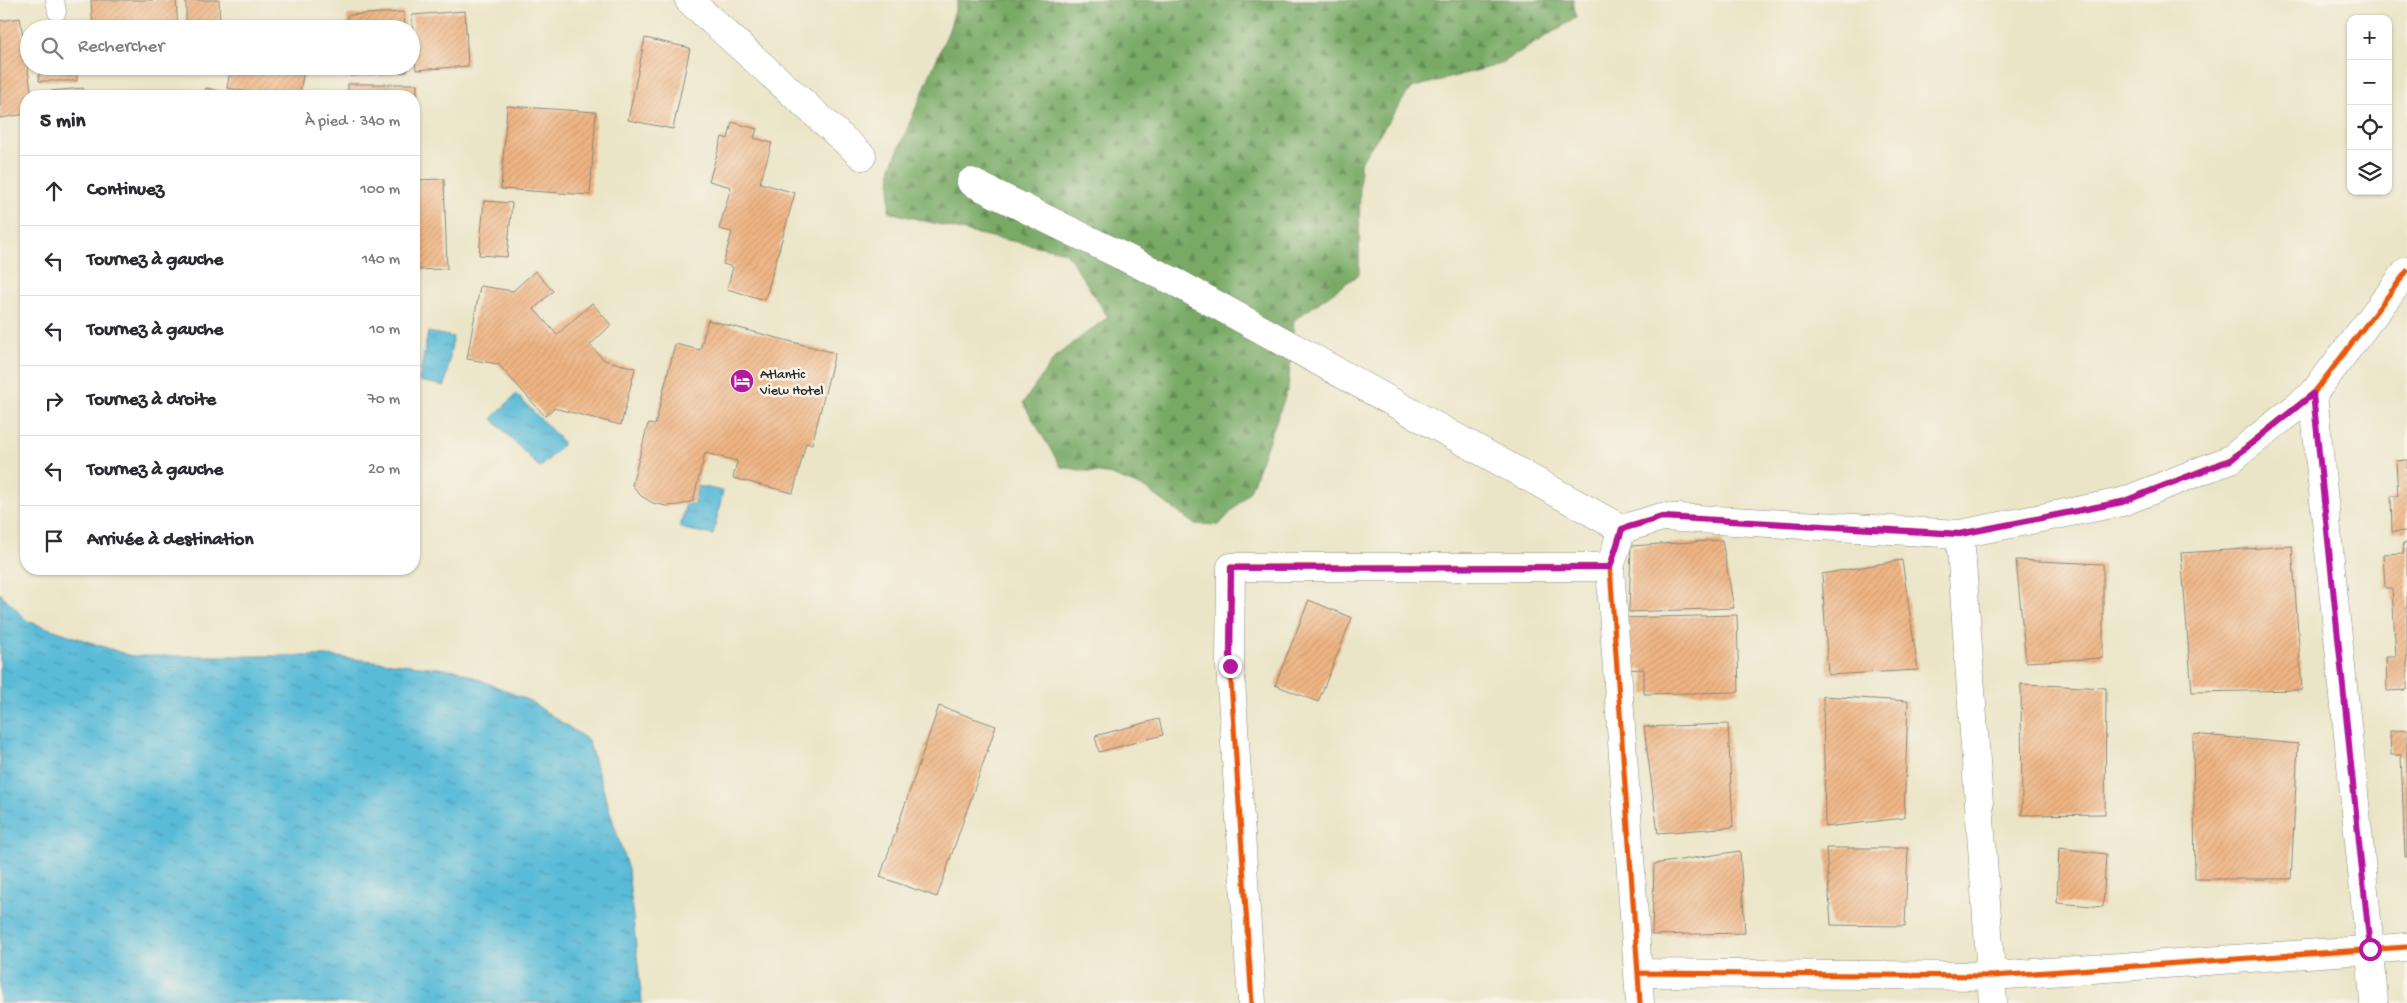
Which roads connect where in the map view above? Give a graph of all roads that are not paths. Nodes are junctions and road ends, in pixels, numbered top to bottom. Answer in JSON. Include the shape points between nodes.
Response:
{"nodes":[{"id":1,"x":689,"y":0,"type":"edge"},
{"id":2,"x":862,"y":156,"type":"dead end"},
{"id":3,"x":971,"y":182,"type":"dead end"},
{"id":4,"x":2407,"y":271,"type":"edge"},
{"id":5,"x":2313,"y":394,"type":"junction"},
{"id":6,"x":1622,"y":529,"type":"junction"},
{"id":7,"x":1960,"y":534,"type":"junction"},
{"id":8,"x":1610,"y":567,"type":"junction"},
{"id":9,"x":2407,"y":947,"type":"edge"},
{"id":10,"x":2370,"y":949,"type":"junction"},
{"id":11,"x":1639,"y":973,"type":"junction"},
{"id":12,"x":1992,"y":976,"type":"junction"},
{"id":13,"x":1252,"y":1003,"type":"edge"},
{"id":14,"x":1640,"y":1003,"type":"edge"},
{"id":15,"x":1993,"y":1003,"type":"edge"},
{"id":16,"x":2374,"y":1003,"type":"edge"}],
"edges":[{"from":1,"to":2,"type":"street"},
{"from":3,"to":6,"type":"street","via":[[1178,283]]},
{"from":4,"to":5,"type":"street"},
{"from":5,"to":7,"type":"street","via":[[2231,460],[2122,502]]},
{"from":5,"to":10,"type":"street"},
{"from":6,"to":7,"type":"street","via":[[1662,517]]},
{"from":6,"to":8,"type":"street"},
{"from":7,"to":12,"type":"street"},
{"from":8,"to":11,"type":"street"},
{"from":8,"to":13,"type":"street","via":[[1231,568],[1230,666]]},
{"from":9,"to":10,"type":"street"},
{"from":10,"to":12,"type":"street"},
{"from":10,"to":16,"type":"street"},
{"from":11,"to":12,"type":"street"},
{"from":11,"to":14,"type":"street"},
{"from":12,"to":15,"type":"street"}]}
